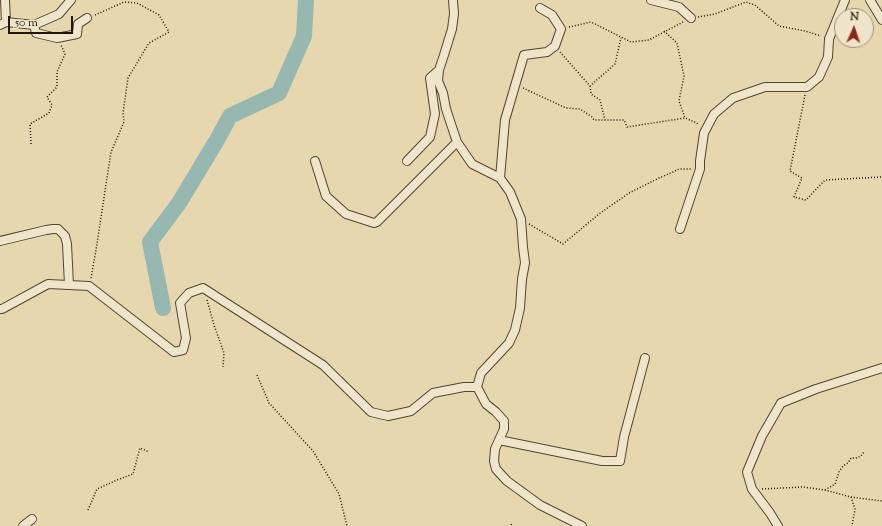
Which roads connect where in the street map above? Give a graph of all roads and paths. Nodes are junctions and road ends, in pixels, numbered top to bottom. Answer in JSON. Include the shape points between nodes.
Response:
{"nodes":[{"id":1,"x":5,"y":0,"type":"edge"},
{"id":2,"x":71,"y":0,"type":"edge"},
{"id":3,"x":453,"y":0,"type":"edge"},
{"id":4,"x":651,"y":0,"type":"edge"},
{"id":5,"x":845,"y":0,"type":"edge"},
{"id":6,"x":870,"y":0,"type":"edge"},
{"id":7,"x":540,"y":8,"type":"dead end"},
{"id":8,"x":87,"y":18,"type":"joint"},
{"id":9,"x":691,"y":18,"type":"junction"},
{"id":10,"x":882,"y":20,"type":"edge"},
{"id":11,"x":3,"y":23,"type":"edge"},
{"id":12,"x":34,"y":25,"type":"junction"},
{"id":13,"x":561,"y":29,"type":"junction"},
{"id":14,"x":664,"y":31,"type":"junction"},
{"id":15,"x":622,"y":37,"type":"junction"},
{"id":16,"x":57,"y":38,"type":"junction"},
{"id":17,"x":829,"y":39,"type":"junction"},
{"id":18,"x":555,"y":46,"type":"junction"},
{"id":19,"x":439,"y":70,"type":"junction"},
{"id":20,"x":516,"y":85,"type":"junction"},
{"id":21,"x":590,"y":86,"type":"junction"},
{"id":22,"x":807,"y":87,"type":"junction"},
{"id":23,"x":685,"y":118,"type":"junction"},
{"id":24,"x":605,"y":120,"type":"junction"},
{"id":25,"x":704,"y":133,"type":"junction"},
{"id":26,"x":456,"y":142,"type":"junction"},
{"id":27,"x":31,"y":144,"type":"dead end"},
{"id":28,"x":315,"y":161,"type":"dead end"},
{"id":29,"x":407,"y":161,"type":"dead end"},
{"id":30,"x":700,"y":169,"type":"junction"},
{"id":31,"x":882,"y":177,"type":"edge"},
{"id":32,"x":500,"y":178,"type":"junction"},
{"id":33,"x":521,"y":218,"type":"junction"},
{"id":34,"x":680,"y":229,"type":"dead end"},
{"id":35,"x":0,"y":241,"type":"edge"},
{"id":36,"x":69,"y":285,"type":"junction"},
{"id":37,"x":89,"y":286,"type":"junction"},
{"id":38,"x":203,"y":288,"type":"junction"},
{"id":39,"x":0,"y":309,"type":"edge"},
{"id":40,"x":645,"y":358,"type":"dead end"},
{"id":41,"x":223,"y":367,"type":"dead end"},
{"id":42,"x":882,"y":368,"type":"edge"},
{"id":43,"x":257,"y":375,"type":"dead end"},
{"id":44,"x":477,"y":386,"type":"junction"},
{"id":45,"x":499,"y":440,"type":"junction"},
{"id":46,"x":149,"y":452,"type":"dead end"},
{"id":47,"x":864,"y":452,"type":"dead end"},
{"id":48,"x":752,"y":489,"type":"junction"},
{"id":49,"x":825,"y":490,"type":"junction"},
{"id":50,"x":851,"y":497,"type":"junction"},
{"id":51,"x":882,"y":501,"type":"edge"},
{"id":52,"x":88,"y":510,"type":"dead end"},
{"id":53,"x":32,"y":519,"type":"dead end"},
{"id":54,"x":23,"y":526,"type":"edge"},
{"id":55,"x":347,"y":526,"type":"edge"},
{"id":56,"x":582,"y":526,"type":"edge"},
{"id":57,"x":778,"y":526,"type":"edge"},
{"id":58,"x":852,"y":526,"type":"edge"}],
"edges":[{"from":1,"to":11,"type":"street"},
{"from":2,"to":12,"type":"street","via":[[59,14]]},
{"from":3,"to":19,"type":"street","via":[[452,29]]},
{"from":4,"to":9,"type":"street","via":[[679,7]]},
{"from":5,"to":17,"type":"street"},
{"from":6,"to":10,"type":"street"},
{"from":7,"to":13,"type":"street","via":[[552,15]]},
{"from":8,"to":16,"type":"street","via":[[78,24],[77,34]]},
{"from":8,"to":37,"type":"path","via":[[124,2],[136,3],[159,15],[169,32],[148,43],[128,78],[124,122],[111,152]]},
{"from":9,"to":14,"type":"path"},
{"from":9,"to":17,"type":"path","via":[[715,14],[746,2],[755,5],[779,26]]},
{"from":11,"to":12,"type":"street"},
{"from":12,"to":16,"type":"street","via":[[36,33]]},
{"from":13,"to":15,"type":"path","via":[[591,22]]},
{"from":13,"to":18,"type":"street"},
{"from":14,"to":15,"type":"path","via":[[649,40],[631,42]]},
{"from":14,"to":23,"type":"path","via":[[677,43],[684,76],[679,101]]},
{"from":15,"to":21,"type":"path","via":[[615,64]]},
{"from":16,"to":27,"type":"path","via":[[65,54],[58,72],[56,87],[47,97],[52,105],[49,113],[30,124]]},
{"from":17,"to":22,"type":"street","via":[[828,56],[819,77]]},
{"from":18,"to":20,"type":"street","via":[[547,52],[524,55]]},
{"from":18,"to":21,"type":"path"},
{"from":19,"to":26,"type":"street","via":[[438,81]]},
{"from":19,"to":29,"type":"street","via":[[430,78],[435,114],[430,137]]},
{"from":20,"to":24,"type":"path","via":[[566,108],[580,109],[594,120]]},
{"from":20,"to":32,"type":"street","via":[[505,120]]},
{"from":21,"to":24,"type":"path","via":[[591,94],[600,100]]},
{"from":22,"to":25,"type":"street","via":[[764,87],[733,98],[714,114]]},
{"from":22,"to":31,"type":"path","via":[[790,171],[802,178],[794,197],[806,200],[825,180]]},
{"from":23,"to":24,"type":"path","via":[[627,127],[624,120]]},
{"from":23,"to":25,"type":"path","via":[[697,123]]},
{"from":25,"to":30,"type":"street"},
{"from":26,"to":28,"type":"street","via":[[374,223],[346,214],[326,196]]},
{"from":26,"to":32,"type":"street","via":[[472,164]]},
{"from":30,"to":33,"type":"path","via":[[679,169],[629,193],[563,244]]},
{"from":30,"to":34,"type":"street"},
{"from":32,"to":33,"type":"street","via":[[510,192]]},
{"from":33,"to":44,"type":"street","via":[[525,263],[515,330],[509,343],[481,373]]},
{"from":35,"to":36,"type":"street","via":[[58,229],[65,236],[67,244]]},
{"from":36,"to":37,"type":"street"},
{"from":36,"to":39,"type":"street","via":[[48,284]]},
{"from":37,"to":38,"type":"street","via":[[174,352],[183,350],[186,338],[180,303],[189,293]]},
{"from":38,"to":41,"type":"path","via":[[224,354]]},
{"from":38,"to":44,"type":"street","via":[[323,365],[371,412],[388,416],[412,411],[433,393]]},
{"from":40,"to":45,"type":"street","via":[[620,461],[602,461]]},
{"from":42,"to":48,"type":"street","via":[[816,389],[781,404],[762,436],[747,472]]},
{"from":43,"to":55,"type":"path","via":[[269,403],[313,451],[339,494]]},
{"from":44,"to":45,"type":"street","via":[[486,404],[504,421],[504,429]]},
{"from":45,"to":56,"type":"street","via":[[494,461],[496,468],[507,481],[540,505]]},
{"from":46,"to":52,"type":"path","via":[[140,448],[133,474],[97,489]]},
{"from":47,"to":49,"type":"path","via":[[861,456],[851,458],[839,472],[835,484]]},
{"from":48,"to":49,"type":"path","via":[[803,487]]},
{"from":48,"to":57,"type":"street"},
{"from":49,"to":50,"type":"path"},
{"from":50,"to":51,"type":"path"},
{"from":50,"to":58,"type":"path","via":[[855,509]]},
{"from":53,"to":54,"type":"street"}]}
